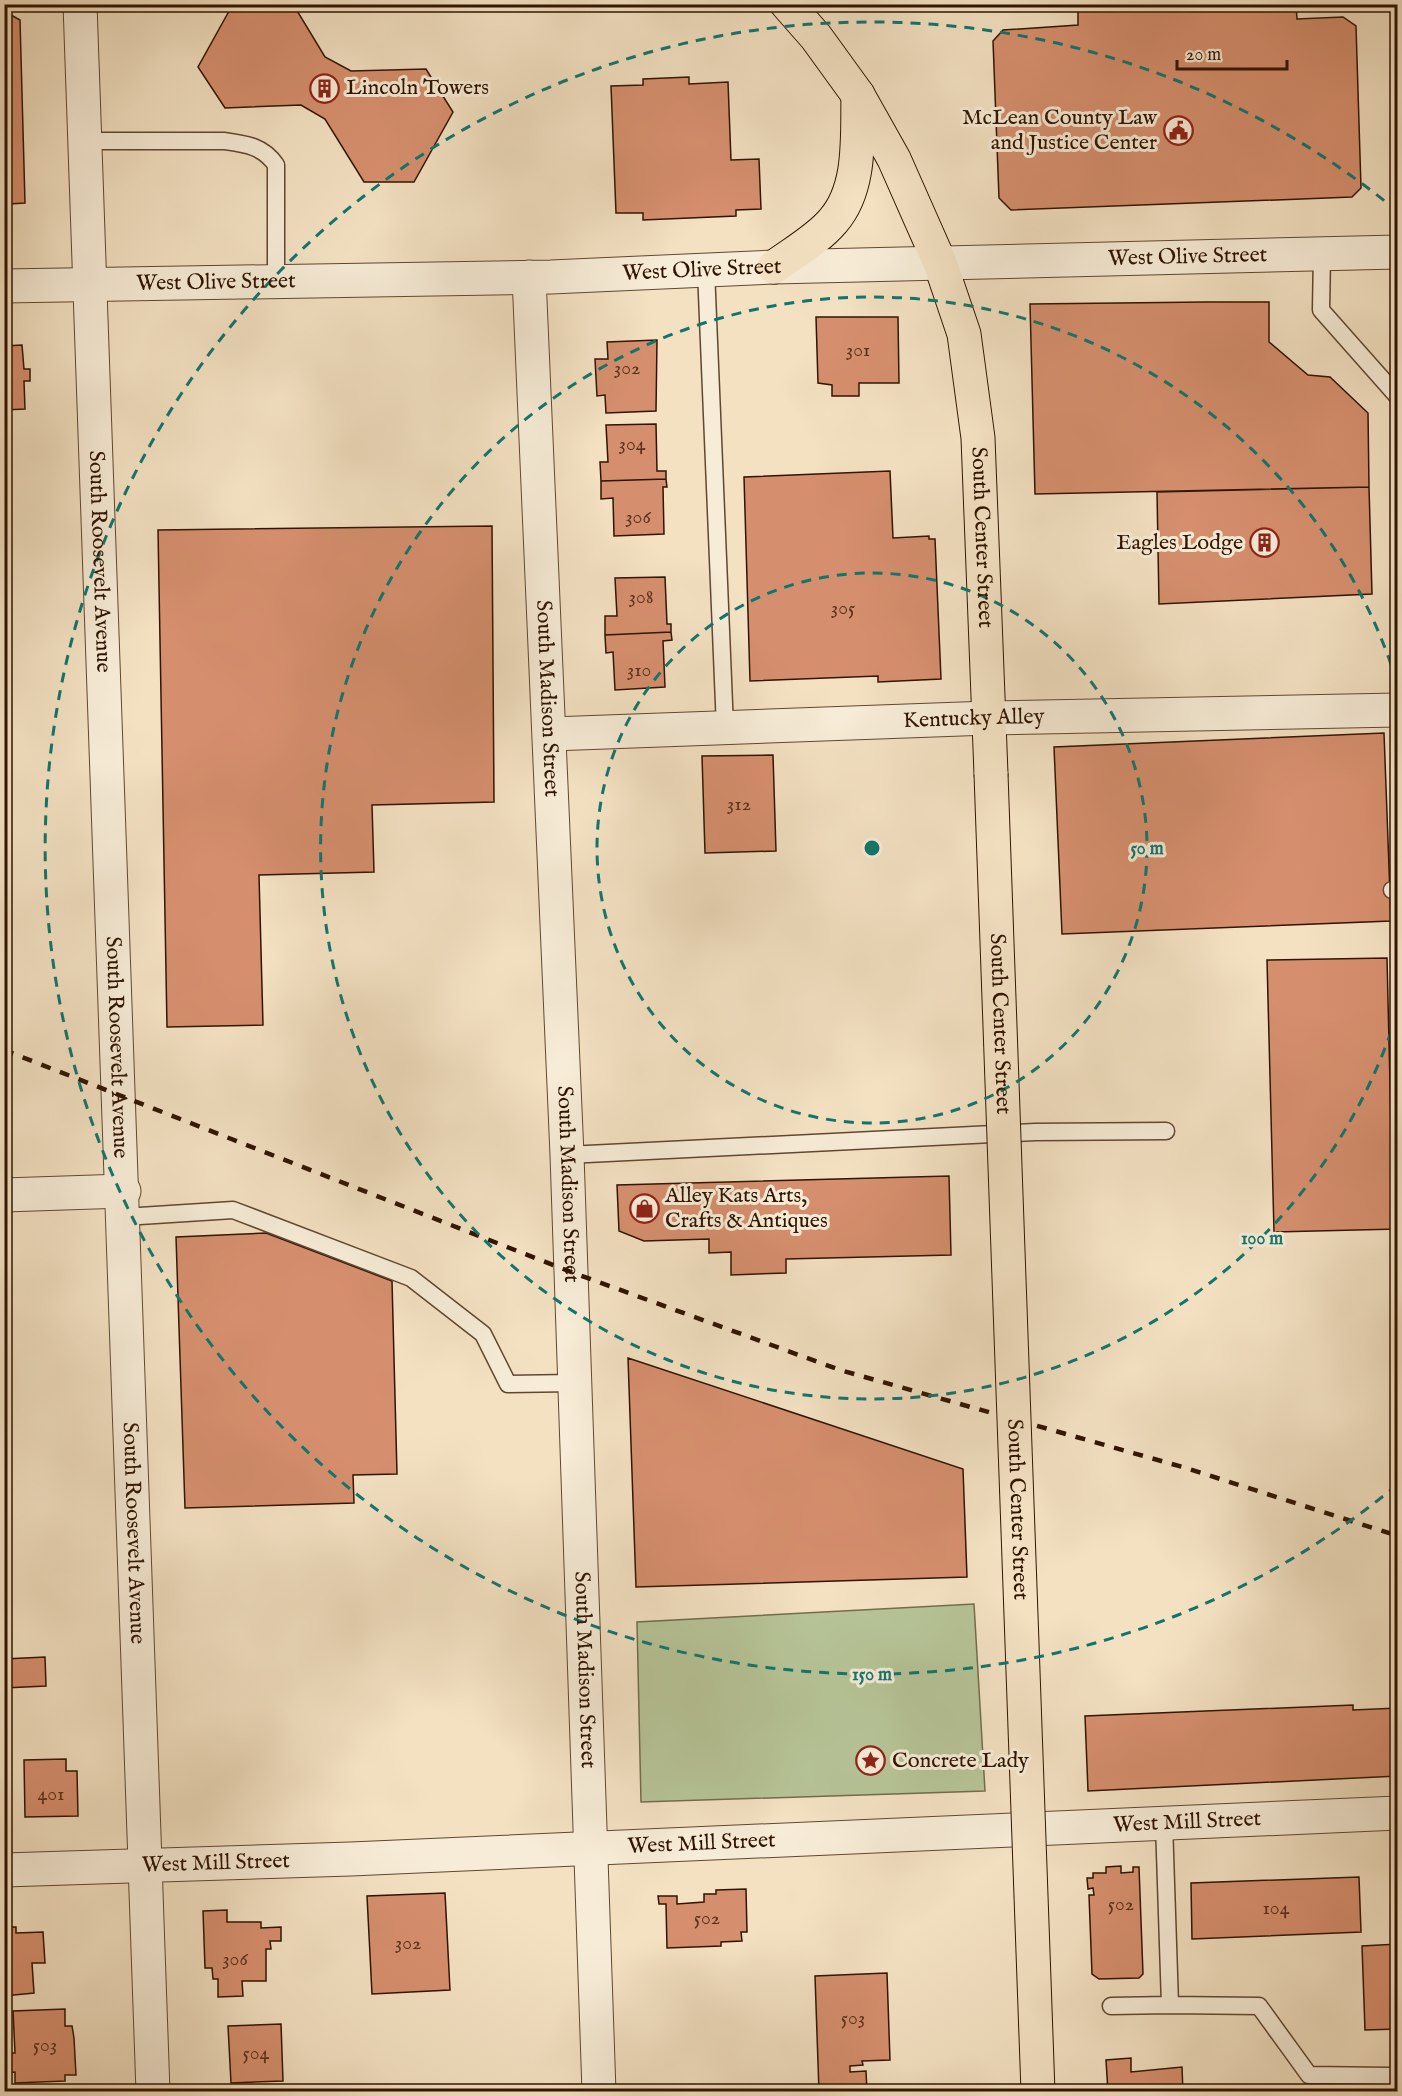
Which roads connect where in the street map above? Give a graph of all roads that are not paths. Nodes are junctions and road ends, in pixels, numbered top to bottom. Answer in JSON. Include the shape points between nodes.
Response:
{"nodes":[{"id":1,"x":80,"y":4,"type":"edge"},
{"id":2,"x":787,"y":4,"type":"edge"},
{"id":3,"x":858,"y":95,"type":"junction"},
{"id":4,"x":83,"y":141,"type":"junction"},
{"id":5,"x":1398,"y":252,"type":"edge"},
{"id":6,"x":1322,"y":254,"type":"junction"},
{"id":7,"x":940,"y":263,"type":"junction"},
{"id":8,"x":774,"y":267,"type":"junction"},
{"id":9,"x":706,"y":270,"type":"junction"},
{"id":10,"x":529,"y":277,"type":"junction"},
{"id":11,"x":276,"y":280,"type":"junction"},
{"id":12,"x":88,"y":284,"type":"junction"},
{"id":13,"x":4,"y":286,"type":"edge"},
{"id":14,"x":1398,"y":397,"type":"edge"},
{"id":15,"x":1398,"y":710,"type":"edge"},
{"id":16,"x":989,"y":718,"type":"junction"},
{"id":17,"x":725,"y":728,"type":"junction"},
{"id":18,"x":551,"y":734,"type":"junction"},
{"id":19,"x":1166,"y":1131,"type":"dead end"},
{"id":20,"x":567,"y":1155,"type":"junction"},
{"id":21,"x":4,"y":1195,"type":"edge"},
{"id":22,"x":124,"y":1204,"type":"junction"},
{"id":23,"x":574,"y":1383,"type":"junction"},
{"id":24,"x":1398,"y":1813,"type":"edge"},
{"id":25,"x":1164,"y":1823,"type":"junction"},
{"id":26,"x":591,"y":1848,"type":"junction"},
{"id":27,"x":146,"y":1866,"type":"junction"},
{"id":28,"x":4,"y":1870,"type":"edge"},
{"id":29,"x":1170,"y":2005,"type":"junction"},
{"id":30,"x":1111,"y":2006,"type":"dead end"},
{"id":31,"x":1389,"y":2076,"type":"dead end"},
{"id":32,"x":153,"y":2091,"type":"edge"},
{"id":33,"x":599,"y":2091,"type":"edge"},
{"id":34,"x":1038,"y":2091,"type":"edge"}],
"edges":[{"from":1,"to":4,"type":"street","name":"South Roosevelt Avenue"},
{"from":2,"to":3,"type":"main road","name":"South Center Street"},
{"from":3,"to":7,"type":"main road","name":"South Center Street","via":[[894,159]]},
{"from":3,"to":8,"type":"main road","via":[[856,164],[842,209],[833,222]]},
{"from":4,"to":11,"type":"lane","via":[[224,141],[260,148],[276,165]]},
{"from":4,"to":12,"type":"street","name":"South Roosevelt Avenue"},
{"from":5,"to":6,"type":"street","name":"West Olive Street"},
{"from":6,"to":7,"type":"street","name":"West Olive Street"},
{"from":6,"to":14,"type":"lane","via":[[1321,310]]},
{"from":7,"to":8,"type":"street","name":"West Olive Street"},
{"from":7,"to":16,"type":"main road","name":"South Center Street","via":[[964,334],[978,438]]},
{"from":8,"to":9,"type":"street","name":"West Olive Street"},
{"from":9,"to":10,"type":"street","name":"West Olive Street"},
{"from":9,"to":17,"type":"lane"},
{"from":10,"to":11,"type":"street","name":"West Olive Street"},
{"from":10,"to":18,"type":"street","name":"South Madison Street"},
{"from":11,"to":12,"type":"street","name":"West Olive Street"},
{"from":12,"to":13,"type":"street","name":"West Olive Street"},
{"from":12,"to":22,"type":"street","name":"South Roosevelt Avenue"},
{"from":15,"to":16,"type":"street","name":"Kentucky Alley"},
{"from":16,"to":17,"type":"street","name":"Kentucky Alley"},
{"from":16,"to":34,"type":"main road","name":"South Center Street","bridge":true},
{"from":17,"to":18,"type":"street","name":"Kentucky Alley"},
{"from":18,"to":20,"type":"street","name":"South Madison Street"},
{"from":19,"to":20,"type":"lane","via":[[1035,1132]]},
{"from":20,"to":23,"type":"street","name":"South Madison Street"},
{"from":21,"to":22,"type":"street"},
{"from":22,"to":23,"type":"lane","via":[[233,1210],[411,1278],[483,1334],[508,1384]]},
{"from":22,"to":27,"type":"street","name":"South Roosevelt Avenue"},
{"from":23,"to":26,"type":"street","name":"South Madison Street"},
{"from":24,"to":25,"type":"street","name":"West Mill Street"},
{"from":25,"to":26,"type":"street","name":"West Mill Street"},
{"from":25,"to":29,"type":"lane"},
{"from":26,"to":27,"type":"street","name":"West Mill Street"},
{"from":26,"to":33,"type":"street","name":"South Madison Street"},
{"from":27,"to":28,"type":"street","name":"West Mill Street"},
{"from":27,"to":32,"type":"street","name":"South Roosevelt Avenue"},
{"from":29,"to":30,"type":"lane"},
{"from":29,"to":31,"type":"lane","via":[[1259,2006],[1309,2075]]}]}
